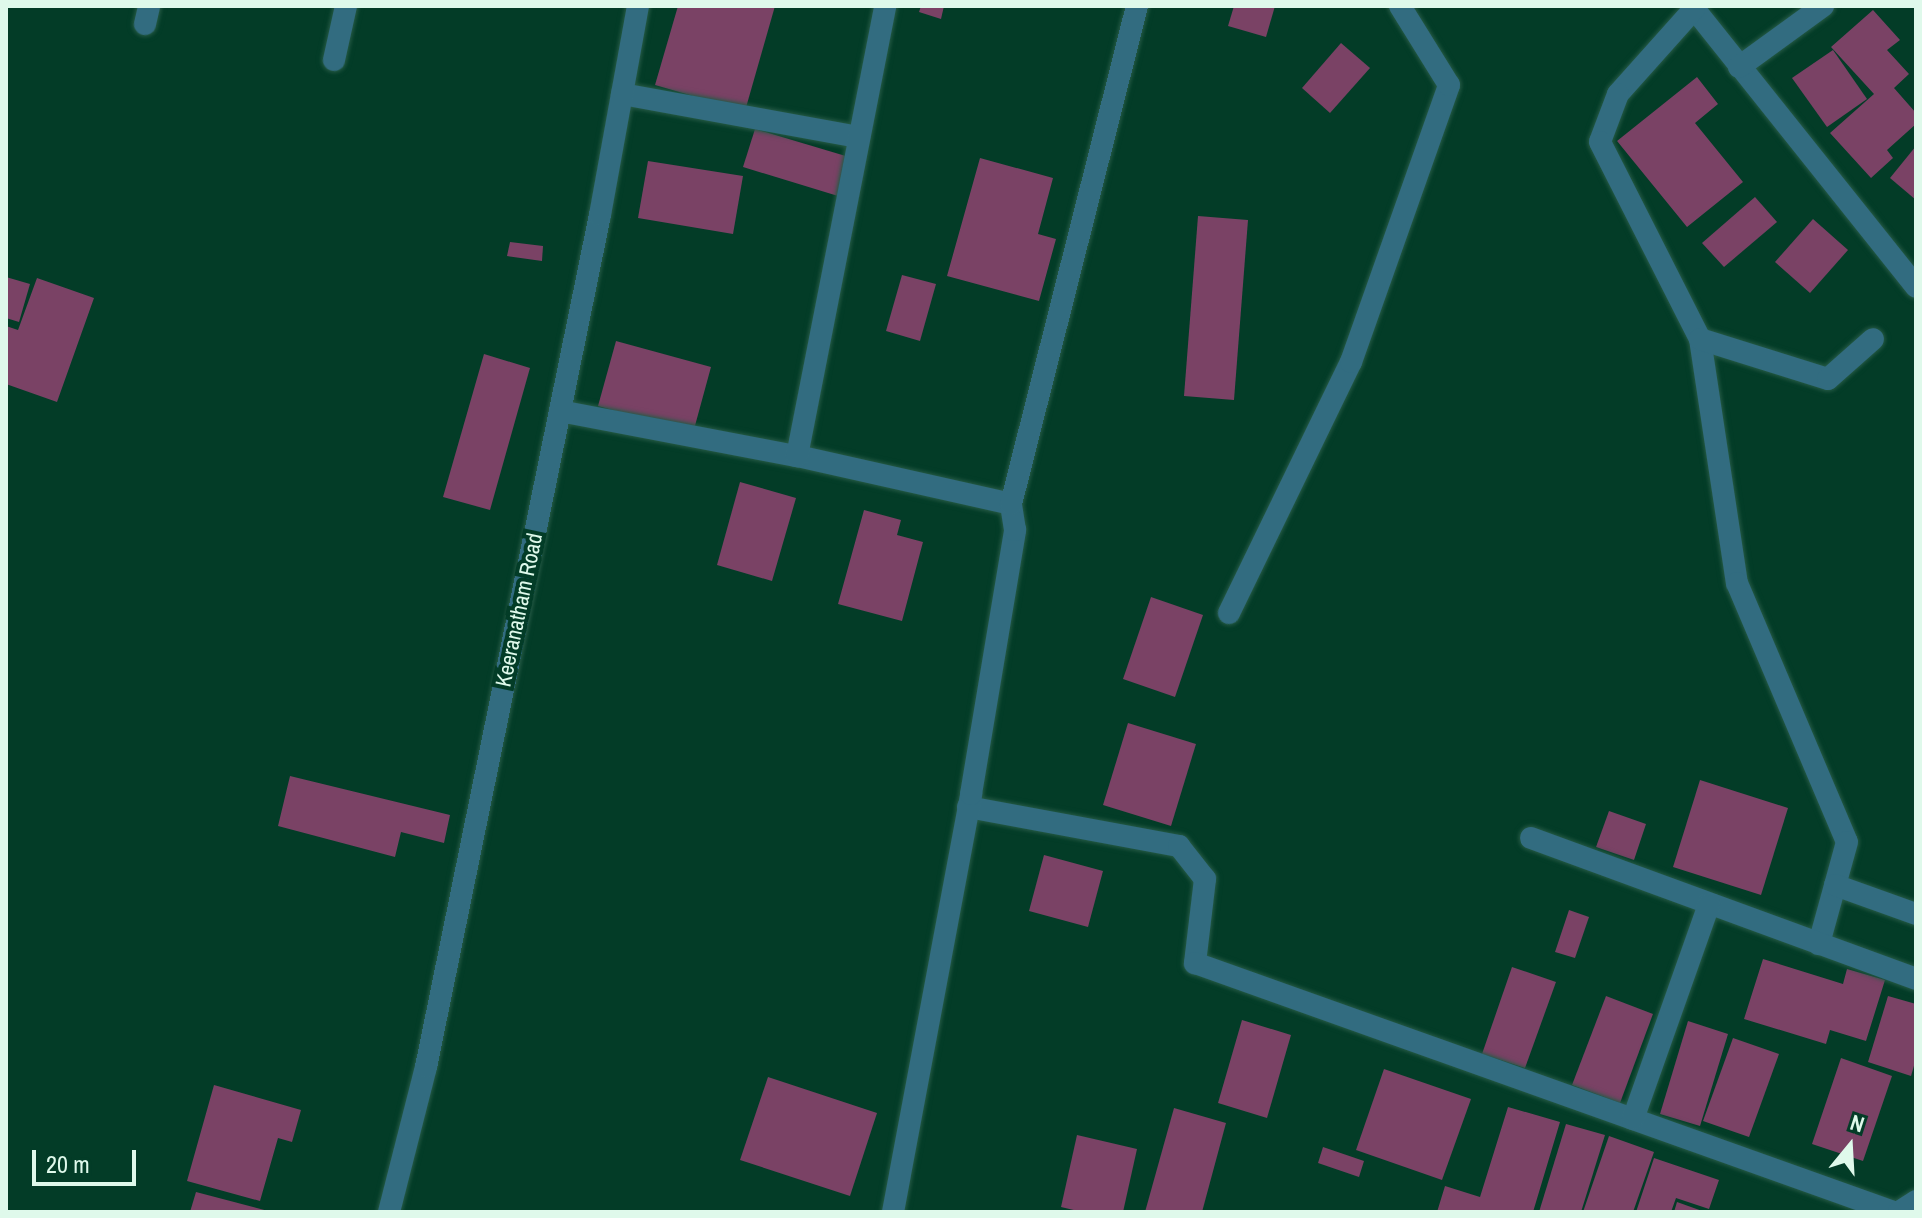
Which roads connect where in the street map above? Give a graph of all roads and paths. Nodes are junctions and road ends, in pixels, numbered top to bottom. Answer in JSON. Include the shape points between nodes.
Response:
{"nodes":[{"id":1,"x":346,"y":6,"type":"edge"},
{"id":2,"x":638,"y":6,"type":"edge"},
{"id":3,"x":885,"y":6,"type":"edge"},
{"id":4,"x":1137,"y":6,"type":"edge"},
{"id":5,"x":1400,"y":6,"type":"edge"},
{"id":6,"x":1823,"y":6,"type":"edge"},
{"id":7,"x":1693,"y":8,"type":"edge"},
{"id":8,"x":334,"y":60,"type":"dead end"},
{"id":9,"x":1739,"y":67,"type":"junction"},
{"id":10,"x":622,"y":94,"type":"junction"},
{"id":11,"x":859,"y":137,"type":"junction"},
{"id":12,"x":1916,"y":287,"type":"edge"},
{"id":13,"x":1700,"y":339,"type":"junction"},
{"id":14,"x":1873,"y":339,"type":"dead end"},
{"id":15,"x":560,"y":411,"type":"junction"},
{"id":16,"x":797,"y":456,"type":"junction"},
{"id":17,"x":1011,"y":504,"type":"junction"},
{"id":18,"x":1229,"y":613,"type":"dead end"},
{"id":19,"x":968,"y":807,"type":"junction"},
{"id":20,"x":1531,"y":838,"type":"dead end"},
{"id":21,"x":1835,"y":885,"type":"junction"},
{"id":22,"x":1709,"y":904,"type":"junction"},
{"id":23,"x":1916,"y":914,"type":"edge"},
{"id":24,"x":1819,"y":944,"type":"junction"},
{"id":25,"x":1916,"y":979,"type":"edge"},
{"id":26,"x":1633,"y":1119,"type":"junction"},
{"id":27,"x":1916,"y":1201,"type":"edge"},
{"id":28,"x":389,"y":1212,"type":"edge"},
{"id":29,"x":893,"y":1212,"type":"edge"},
{"id":30,"x":1896,"y":1212,"type":"edge"}],
"edges":[{"from":1,"to":8,"type":"street"},
{"from":2,"to":10,"type":"street","name":"Keeranatham Road"},
{"from":3,"to":11,"type":"street"},
{"from":4,"to":17,"type":"street"},
{"from":5,"to":18,"type":"street","via":[[1449,85],[1351,362]]},
{"from":6,"to":9,"type":"street"},
{"from":7,"to":9,"type":"street"},
{"from":7,"to":13,"type":"street","via":[[1618,94],[1600,142]]},
{"from":9,"to":12,"type":"street"},
{"from":10,"to":11,"type":"street"},
{"from":10,"to":15,"type":"street","name":"Keeranatham Road"},
{"from":11,"to":16,"type":"street"},
{"from":13,"to":14,"type":"street","via":[[1828,379]]},
{"from":13,"to":21,"type":"street","via":[[1737,583],[1847,842]]},
{"from":15,"to":16,"type":"street"},
{"from":15,"to":28,"type":"street","name":"Keeranatham Road","via":[[426,1067]]},
{"from":16,"to":17,"type":"street"},
{"from":17,"to":19,"type":"street","via":[[1015,530]]},
{"from":19,"to":26,"type":"street","via":[[1179,846],[1205,879],[1195,963]]},
{"from":19,"to":29,"type":"street"},
{"from":20,"to":22,"type":"street"},
{"from":21,"to":23,"type":"street"},
{"from":21,"to":24,"type":"street"},
{"from":22,"to":24,"type":"street"},
{"from":22,"to":26,"type":"street"},
{"from":24,"to":25,"type":"street"},
{"from":26,"to":30,"type":"street"},
{"from":27,"to":30,"type":"street"}]}
